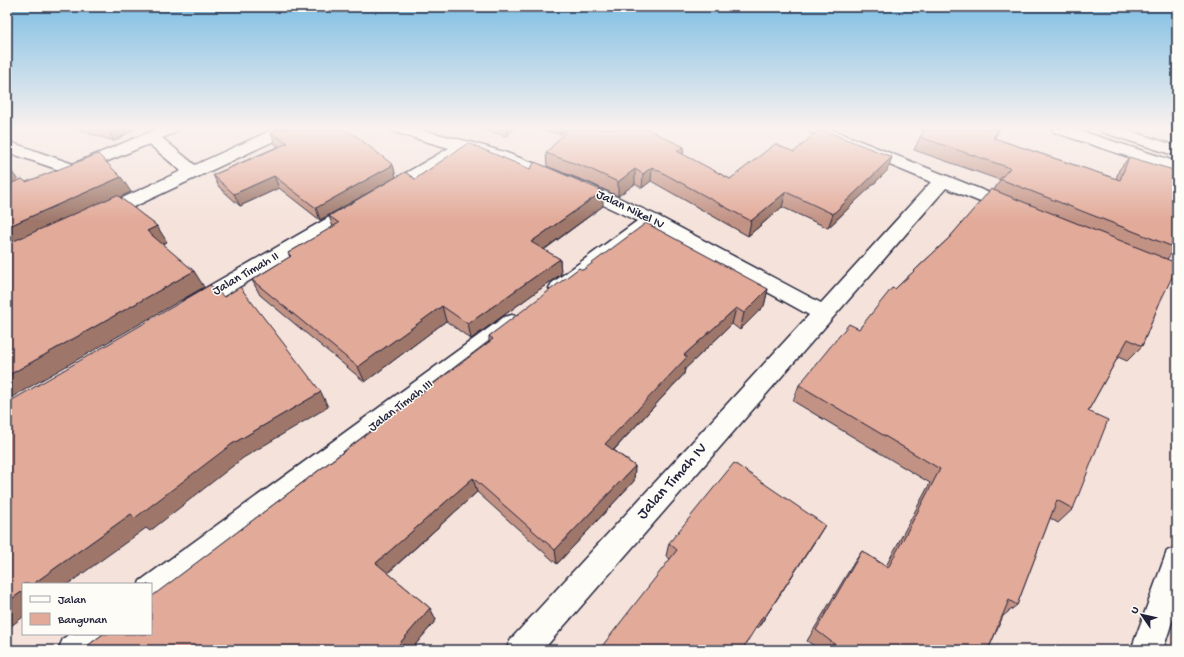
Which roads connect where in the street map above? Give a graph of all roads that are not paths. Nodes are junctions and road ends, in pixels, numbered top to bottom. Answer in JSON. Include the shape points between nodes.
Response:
{"nodes":[{"id":1,"x":45,"y":160,"type":"edge"},
{"id":2,"x":98,"y":160,"type":"edge"},
{"id":3,"x":177,"y":160,"type":"edge"},
{"id":4,"x":220,"y":160,"type":"edge"},
{"id":5,"x":441,"y":160,"type":"edge"},
{"id":6,"x":508,"y":160,"type":"edge"},
{"id":7,"x":892,"y":160,"type":"edge"},
{"id":8,"x":1152,"y":160,"type":"edge"},
{"id":9,"x":1177,"y":168,"type":"edge"},
{"id":10,"x":73,"y":170,"type":"junction"},
{"id":11,"x":193,"y":172,"type":"junction"},
{"id":12,"x":51,"y":179,"type":"edge"},
{"id":13,"x":943,"y":180,"type":"junction"},
{"id":14,"x":1027,"y":215,"type":"edge"},
{"id":15,"x":651,"y":220,"type":"junction"},
{"id":16,"x":86,"y":222,"type":"edge"},
{"id":17,"x":178,"y":314,"type":"edge"},
{"id":18,"x":824,"y":314,"type":"junction"},
{"id":19,"x":1177,"y":561,"type":"edge"},
{"id":20,"x":152,"y":591,"type":"edge"},
{"id":21,"x":94,"y":635,"type":"edge"},
{"id":22,"x":74,"y":650,"type":"edge"},
{"id":23,"x":522,"y":650,"type":"edge"},
{"id":24,"x":1147,"y":650,"type":"edge"}],
"edges":[{"from":1,"to":10,"type":"main road"},
{"from":2,"to":10,"type":"main road"},
{"from":3,"to":11,"type":"main road"},
{"from":4,"to":11,"type":"main road"},
{"from":5,"to":17,"type":"main road","name":"Jalan Timah II"},
{"from":6,"to":15,"type":"main road","name":"Jalan Nikel IV","via":[[583,188]]},
{"from":7,"to":13,"type":"main road"},
{"from":8,"to":9,"type":"main road"},
{"from":10,"to":12,"type":"main road"},
{"from":11,"to":16,"type":"main road"},
{"from":13,"to":14,"type":"main road"},
{"from":13,"to":18,"type":"main road","name":"Jalan Timah IV"},
{"from":15,"to":18,"type":"main road","name":"Jalan Nikel IV"},
{"from":15,"to":20,"type":"main road","name":"Jalan Timah III"},
{"from":18,"to":23,"type":"main road","name":"Jalan Timah IV"},
{"from":19,"to":24,"type":"main road"},
{"from":21,"to":22,"type":"main road"}]}
